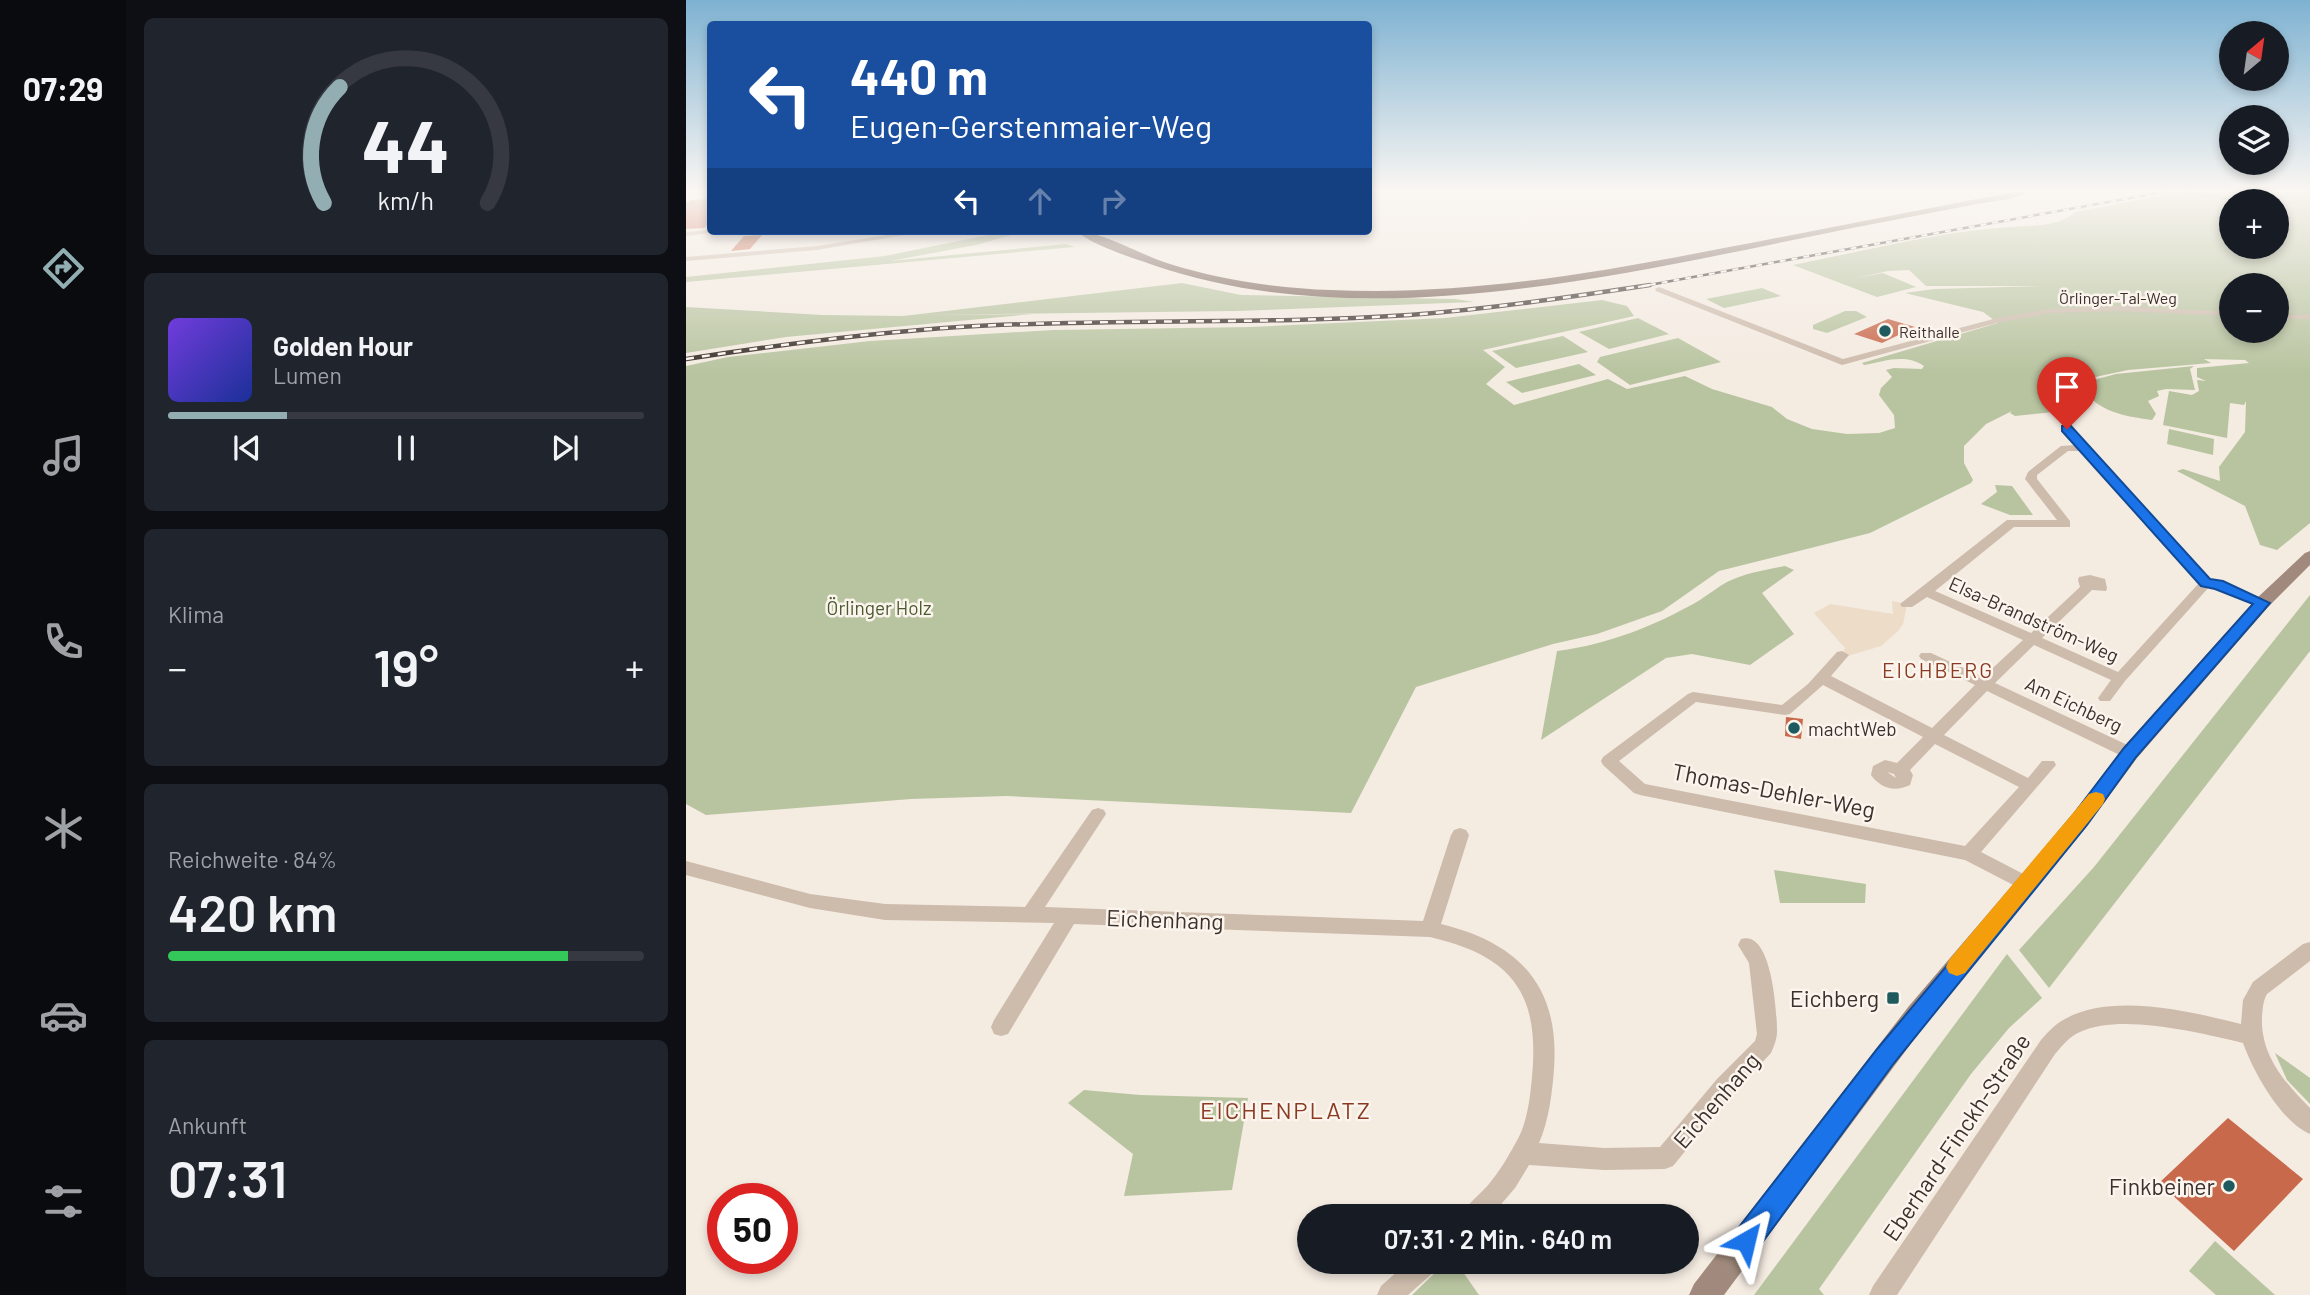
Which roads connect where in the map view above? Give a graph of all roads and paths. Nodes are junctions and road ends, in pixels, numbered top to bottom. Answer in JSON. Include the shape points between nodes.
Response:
{"nodes":[{"id":1,"x":764,"y":252,"type":"edge"},
{"id":2,"x":1127,"y":252,"type":"edge"},
{"id":3,"x":1718,"y":252,"type":"edge"},
{"id":4,"x":686,"y":259,"type":"edge"},
{"id":5,"x":1659,"y":289,"type":"dead end"},
{"id":6,"x":2219,"y":313,"type":"edge"},
{"id":7,"x":2289,"y":316,"type":"edge"},
{"id":8,"x":2310,"y":317,"type":"edge"},
{"id":9,"x":2067,"y":429,"type":"dead end"},
{"id":10,"x":2083,"y":448,"type":"junction"},
{"id":11,"x":2307,"y":563,"type":"edge"},
{"id":12,"x":2206,"y":583,"type":"junction"},
{"id":13,"x":2088,"y":587,"type":"dead end"},
{"id":14,"x":1926,"y":592,"type":"junction"},
{"id":15,"x":2263,"y":603,"type":"junction"},
{"id":16,"x":1907,"y":604,"type":"dead end"},
{"id":17,"x":2032,"y":639,"type":"junction"},
{"id":18,"x":1842,"y":654,"type":"dead end"},
{"id":19,"x":1926,"y":656,"type":"dead end"},
{"id":20,"x":1822,"y":678,"type":"junction"},
{"id":21,"x":2120,"y":678,"type":"junction"},
{"id":22,"x":1985,"y":684,"type":"junction"},
{"id":23,"x":2105,"y":698,"type":"dead end"},
{"id":24,"x":1934,"y":737,"type":"junction"},
{"id":25,"x":2130,"y":752,"type":"junction"},
{"id":26,"x":2048,"y":765,"type":"dead end"},
{"id":27,"x":1900,"y":770,"type":"dead end"},
{"id":28,"x":2030,"y":786,"type":"junction"},
{"id":29,"x":1098,"y":814,"type":"dead end"},
{"id":30,"x":1460,"y":835,"type":"dead end"},
{"id":31,"x":1969,"y":853,"type":"junction"},
{"id":32,"x":686,"y":869,"type":"edge"},
{"id":33,"x":2027,"y":884,"type":"junction"},
{"id":34,"x":1030,"y":914,"type":"junction"},
{"id":35,"x":1069,"y":915,"type":"junction"},
{"id":36,"x":1430,"y":929,"type":"junction"},
{"id":37,"x":1748,"y":945,"type":"dead end"},
{"id":38,"x":2310,"y":950,"type":"edge"},
{"id":39,"x":1001,"y":1027,"type":"dead end"},
{"id":40,"x":2251,"y":1035,"type":"junction"},
{"id":41,"x":2310,"y":1123,"type":"edge"},
{"id":42,"x":1522,"y":1153,"type":"junction"},
{"id":43,"x":1487,"y":1204,"type":"edge"},
{"id":44,"x":1413,"y":1274,"type":"edge"},
{"id":45,"x":1390,"y":1295,"type":"edge"},
{"id":46,"x":1705,"y":1295,"type":"edge"},
{"id":47,"x":1882,"y":1295,"type":"edge"}],
"edges":[{"from":1,"to":4,"type":"street"},
{"from":2,"to":3,"type":"main road","via":[[1193,274],[1255,285],[1442,293],[1608,274]]},
{"from":5,"to":6,"type":"street","name":"Örlinger-Tal-Weg","via":[[1842,362],[1966,327],[2049,311],[2133,308]]},
{"from":7,"to":8,"type":"street"},
{"from":9,"to":10,"type":"street"},
{"from":10,"to":12,"type":"street"},
{"from":10,"to":14,"type":"street","name":"Elsa-Brandström-Weg","via":[[2065,449],[2032,474],[2031,479],[2066,524],[2011,523]]},
{"from":11,"to":15,"type":"main road"},
{"from":12,"to":15,"type":"street"},
{"from":12,"to":21,"type":"street"},
{"from":13,"to":17,"type":"street"},
{"from":14,"to":16,"type":"street"},
{"from":14,"to":17,"type":"street","name":"Elsa-Brandström-Weg"},
{"from":15,"to":25,"type":"main road"},
{"from":17,"to":21,"type":"street","name":"Elsa-Brandström-Weg"},
{"from":17,"to":22,"type":"street"},
{"from":18,"to":20,"type":"street"},
{"from":19,"to":22,"type":"street","name":"Am Eichberg"},
{"from":20,"to":24,"type":"street"},
{"from":20,"to":31,"type":"street","name":"Thomas-Dehler-Weg","via":[[1786,710],[1693,696],[1609,761],[1640,789]]},
{"from":21,"to":23,"type":"street"},
{"from":22,"to":24,"type":"street"},
{"from":22,"to":25,"type":"street","name":"Am Eichberg"},
{"from":24,"to":27,"type":"street"},
{"from":24,"to":28,"type":"street"},
{"from":25,"to":33,"type":"main road"},
{"from":26,"to":28,"type":"street"},
{"from":28,"to":31,"type":"street"},
{"from":29,"to":34,"type":"street"},
{"from":30,"to":36,"type":"street"},
{"from":31,"to":33,"type":"street","name":"Thomas-Dehler-Weg"},
{"from":32,"to":34,"type":"street","name":"Eichenhang","via":[[778,894],[855,908]]},
{"from":33,"to":46,"type":"main road","via":[[1846,1107]]},
{"from":34,"to":35,"type":"street","name":"Eichenhang"},
{"from":35,"to":36,"type":"street","name":"Eichenhang"},
{"from":35,"to":39,"type":"street"},
{"from":36,"to":42,"type":"street","name":"Eichenhang","via":[[1492,951],[1533,992],[1542,1021],[1545,1066],[1531,1136]]},
{"from":37,"to":42,"type":"street","name":"Eichenhang","via":[[1759,961],[1768,1034],[1764,1046],[1665,1158]]},
{"from":38,"to":40,"type":"street","via":[[2260,988],[2253,1000]]},
{"from":40,"to":41,"type":"street","via":[[2272,1079]]},
{"from":40,"to":47,"type":"street","name":"Eberhard-Finckh-Straße","via":[[2147,1017],[2087,1021],[2064,1030],[2048,1047]]},
{"from":42,"to":43,"type":"street","name":"Eichenhang"},
{"from":44,"to":45,"type":"street"}]}
